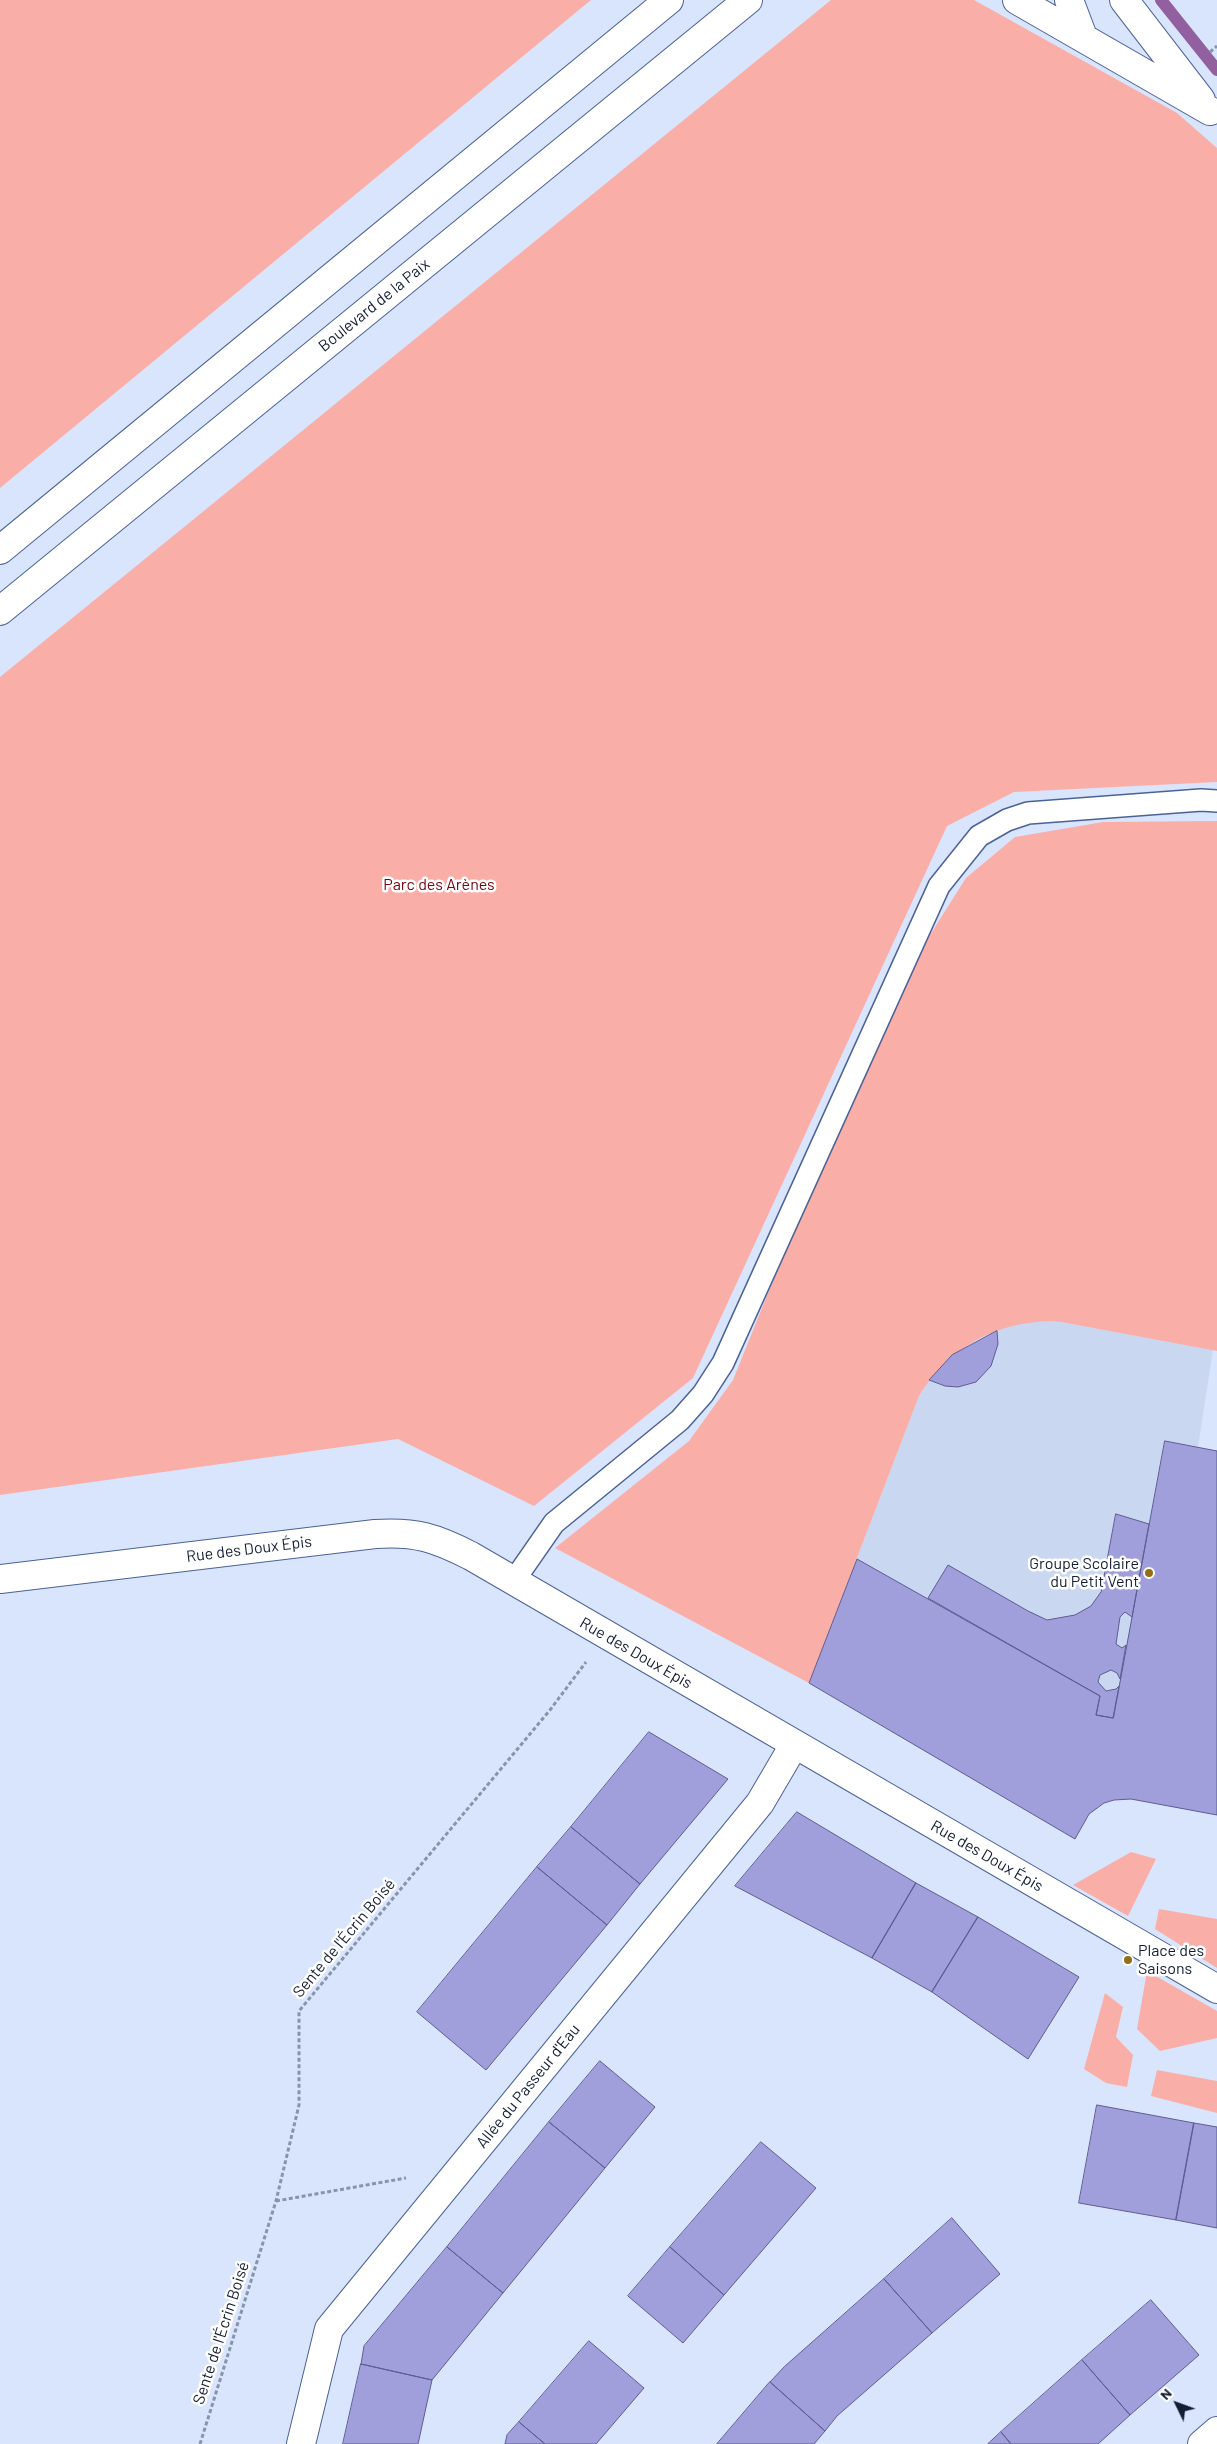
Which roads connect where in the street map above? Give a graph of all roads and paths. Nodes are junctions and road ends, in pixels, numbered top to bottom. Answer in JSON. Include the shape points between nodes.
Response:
{"nodes":[{"id":1,"x":669,"y":0,"type":"edge"},
{"id":2,"x":748,"y":0,"type":"edge"},
{"id":3,"x":1018,"y":0,"type":"edge"},
{"id":4,"x":1069,"y":0,"type":"edge"},
{"id":5,"x":1124,"y":0,"type":"edge"},
{"id":6,"x":1083,"y":37,"type":"junction"},
{"id":7,"x":1213,"y":114,"type":"edge"},
{"id":8,"x":0,"y":550,"type":"edge"},
{"id":9,"x":0,"y":611,"type":"edge"},
{"id":10,"x":1217,"y":801,"type":"edge"},
{"id":11,"x":0,"y":1579,"type":"edge"},
{"id":12,"x":514,"y":1582,"type":"junction"},
{"id":13,"x":606,"y":1636,"type":"junction"},
{"id":14,"x":794,"y":1745,"type":"junction"},
{"id":15,"x":1217,"y":1989,"type":"edge"},
{"id":16,"x":412,"y":2171,"type":"dead end"},
{"id":17,"x":276,"y":2201,"type":"junction"},
{"id":18,"x":1217,"y":2431,"type":"edge"},
{"id":19,"x":200,"y":2444,"type":"edge"},
{"id":20,"x":301,"y":2444,"type":"edge"},
{"id":21,"x":1202,"y":2444,"type":"edge"}],
"edges":[{"from":1,"to":8,"type":"street"},
{"from":2,"to":9,"type":"street","name":"Boulevard de la Paix"},
{"from":3,"to":6,"type":"street"},
{"from":4,"to":6,"type":"street"},
{"from":5,"to":7,"type":"street"},
{"from":6,"to":7,"type":"street"},
{"from":10,"to":12,"type":"lane","via":[[1028,813],[1007,820],[979,836],[939,886],[723,1363],[703,1394],[680,1420],[554,1523]]},
{"from":11,"to":12,"type":"street","name":"Rue des Doux Épis","via":[[396,1532],[412,1533],[452,1546]]},
{"from":12,"to":13,"type":"street","name":"Rue des Doux Épis"},
{"from":13,"to":14,"type":"street","name":"Rue des Doux Épis"},
{"from":13,"to":17,"type":"path","name":"Sente de l'Écrin Boisé","via":[[550,1710],[299,2011],[299,2105]]},
{"from":14,"to":15,"type":"street","name":"Rue des Doux Épis"},
{"from":14,"to":20,"type":"street","name":"Allée du Passeur d'Eau","via":[[760,1803],[329,2329]]},
{"from":16,"to":17,"type":"path","via":[[406,2178]]},
{"from":17,"to":19,"type":"path","name":"Sente de l'Écrin Boisé"},
{"from":18,"to":21,"type":"street"}]}
